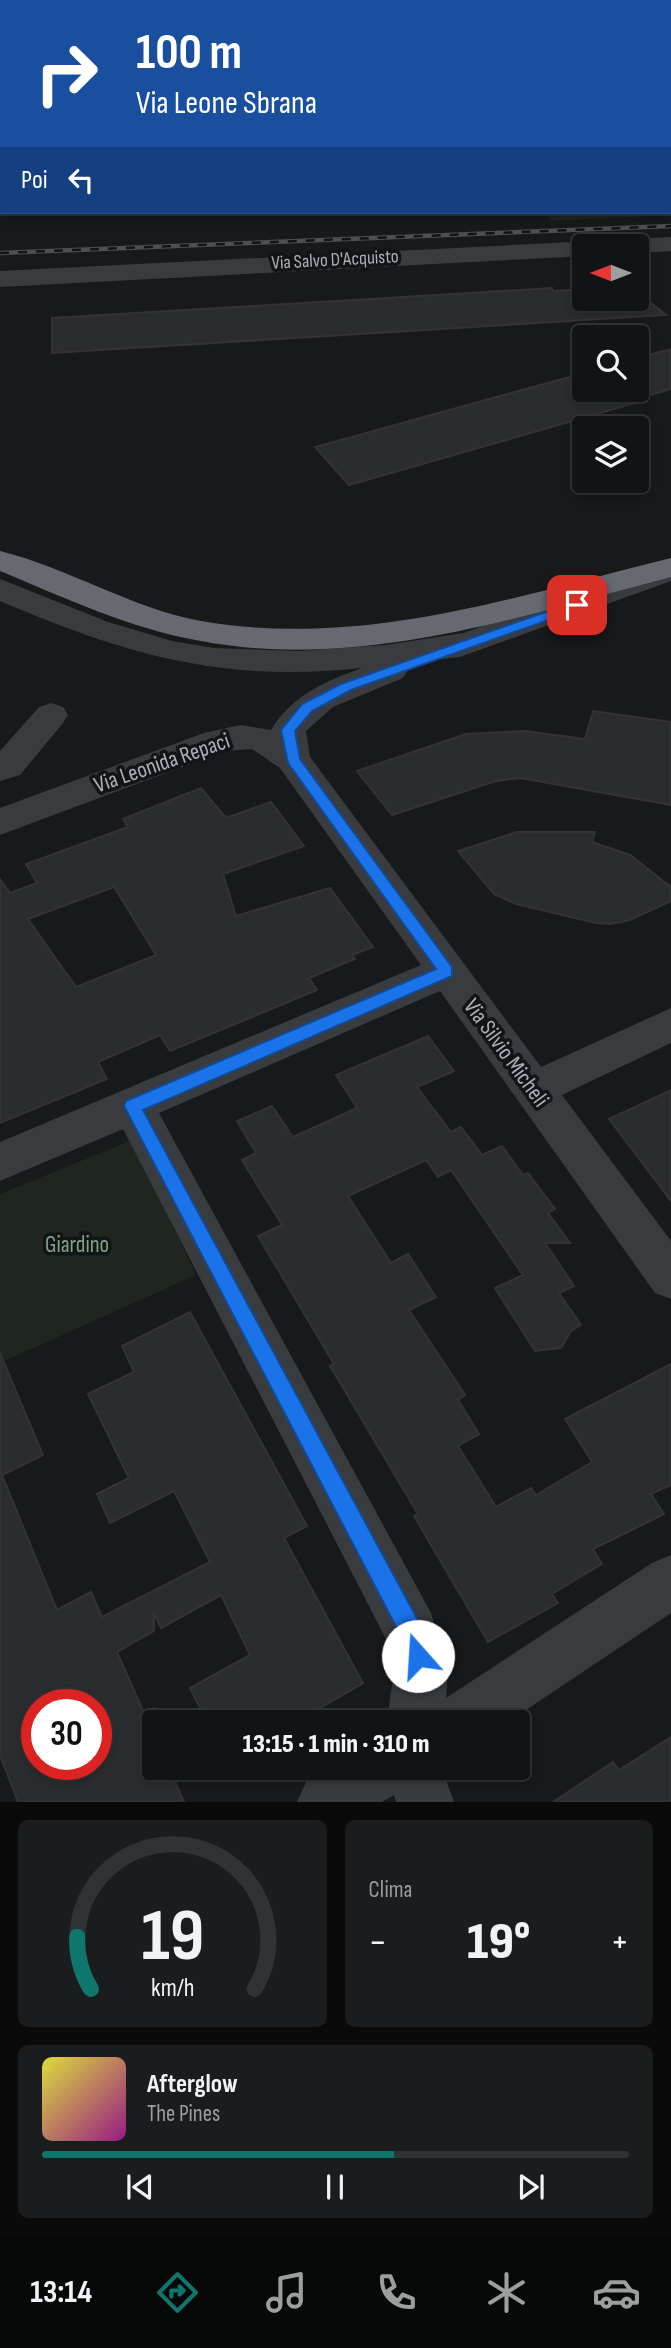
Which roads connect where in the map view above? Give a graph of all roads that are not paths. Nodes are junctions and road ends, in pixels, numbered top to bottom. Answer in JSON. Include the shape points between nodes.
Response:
{"nodes":[{"id":1,"x":671,"y":244,"type":"edge"},
{"id":2,"x":649,"y":245,"type":"edge"},
{"id":3,"x":572,"y":249,"type":"edge"},
{"id":4,"x":649,"y":253,"type":"edge"},
{"id":5,"x":671,"y":270,"type":"edge"},
{"id":6,"x":0,"y":279,"type":"edge"},
{"id":7,"x":0,"y":560,"type":"edge"},
{"id":8,"x":671,"y":569,"type":"edge"},
{"id":9,"x":0,"y":589,"type":"edge"},
{"id":10,"x":472,"y":642,"type":"junction"},
{"id":11,"x":51,"y":715,"type":"dead end"},
{"id":12,"x":293,"y":759,"type":"junction"},
{"id":13,"x":0,"y":769,"type":"edge"},
{"id":14,"x":0,"y":822,"type":"edge"},
{"id":15,"x":447,"y":971,"type":"junction"},
{"id":16,"x":671,"y":1024,"type":"edge"},
{"id":17,"x":533,"y":1090,"type":"junction"},
{"id":18,"x":133,"y":1106,"type":"junction"},
{"id":19,"x":0,"y":1162,"type":"edge"},
{"id":20,"x":671,"y":1278,"type":"edge"},
{"id":21,"x":671,"y":1582,"type":"edge"},
{"id":22,"x":416,"y":1710,"type":"edge"},
{"id":23,"x":477,"y":1710,"type":"edge"},
{"id":24,"x":365,"y":1780,"type":"edge"},
{"id":25,"x":418,"y":1780,"type":"edge"},
{"id":26,"x":326,"y":1802,"type":"edge"},
{"id":27,"x":425,"y":1802,"type":"edge"}],
"edges":[{"from":1,"to":2,"type":"street","name":"Via Salvo D'Acquisto"},
{"from":3,"to":6,"type":"street","name":"Via Salvo D'Acquisto"},
{"from":4,"to":5,"type":"street"},
{"from":7,"to":8,"type":"highway","via":[[158,621],[276,639],[369,635],[442,624]]},
{"from":8,"to":10,"type":"street"},
{"from":9,"to":10,"type":"street","via":[[128,640],[214,658],[341,662]]},
{"from":10,"to":12,"type":"street","via":[[346,687],[307,708],[288,730]]},
{"from":11,"to":13,"type":"street"},
{"from":12,"to":14,"type":"street","name":"Via Leonida Repaci","via":[[265,738],[230,737]]},
{"from":12,"to":15,"type":"street","name":"Via Silvio Micheli"},
{"from":15,"to":17,"type":"street","name":"Via Silvio Micheli"},
{"from":15,"to":18,"type":"street"},
{"from":16,"to":17,"type":"street"},
{"from":17,"to":20,"type":"street","name":"Via Silvio Micheli"},
{"from":18,"to":19,"type":"street"},
{"from":18,"to":22,"type":"street","via":[[412,1632],[421,1670]]},
{"from":21,"to":23,"type":"street"},
{"from":24,"to":26,"type":"street"},
{"from":25,"to":27,"type":"street"}]}
